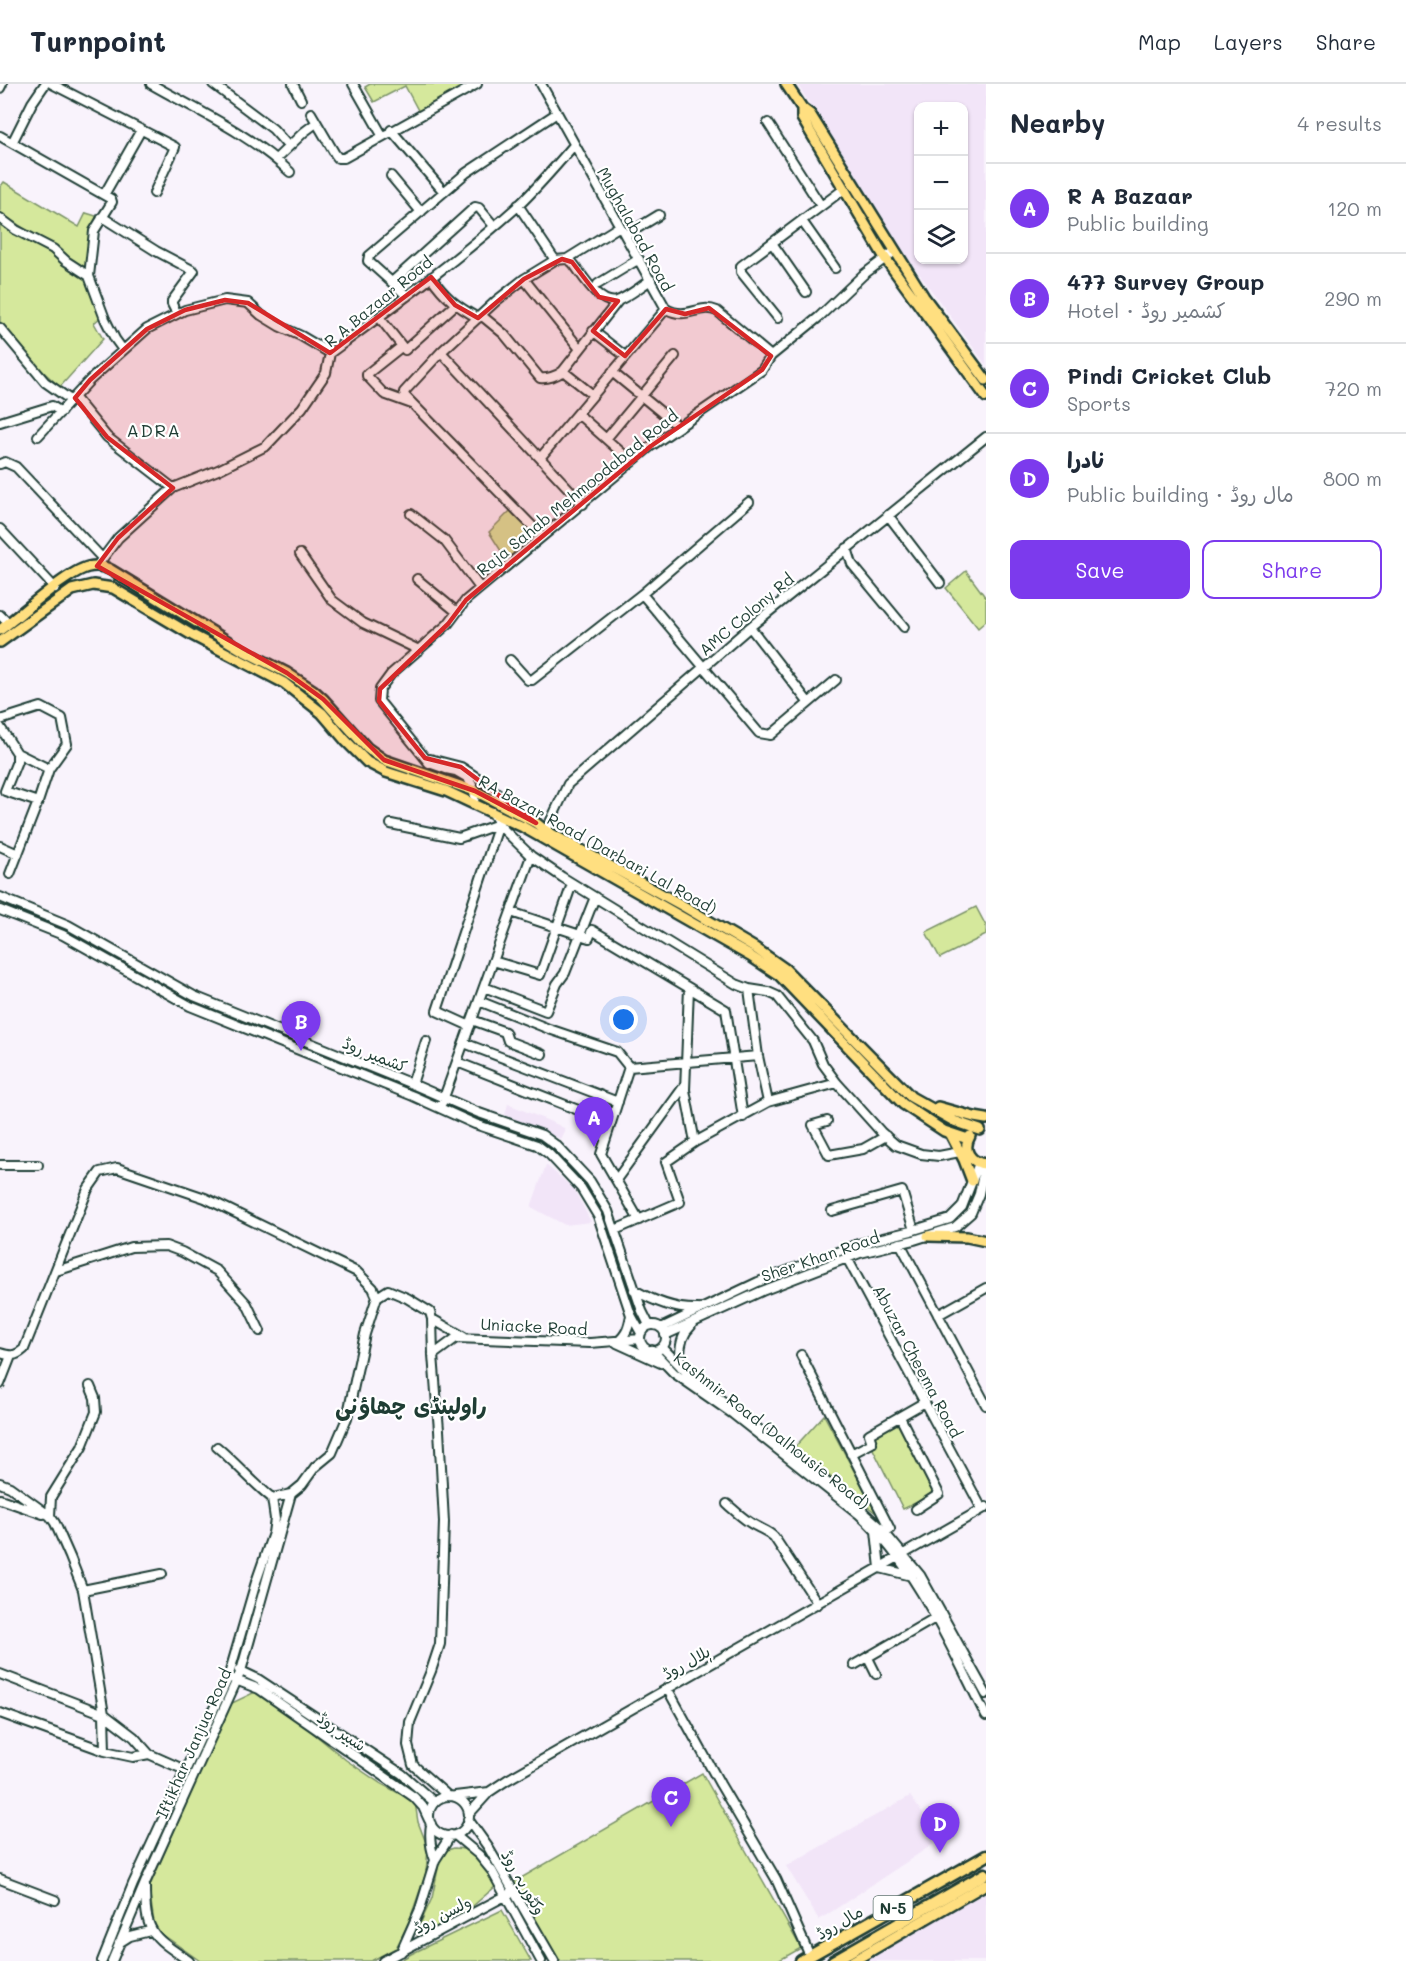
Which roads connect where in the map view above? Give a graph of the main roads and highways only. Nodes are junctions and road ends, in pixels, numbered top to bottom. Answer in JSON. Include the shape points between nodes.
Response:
{"nodes":[{"id":1,"x":786,"y":84,"type":"edge"},
{"id":2,"x":802,"y":108,"type":"junction"},
{"id":3,"x":986,"y":380,"type":"edge"},
{"id":4,"x":986,"y":397,"type":"edge"},
{"id":5,"x":4,"y":626,"type":"edge"},
{"id":6,"x":0,"y":642,"type":"edge"},
{"id":7,"x":922,"y":1102,"type":"junction"},
{"id":8,"x":986,"y":1119,"type":"edge"},
{"id":9,"x":983,"y":1130,"type":"edge"},
{"id":10,"x":950,"y":1133,"type":"junction"},
{"id":11,"x":969,"y":1139,"type":"junction"},
{"id":12,"x":964,"y":1151,"type":"junction"},
{"id":13,"x":983,"y":1164,"type":"edge"},
{"id":14,"x":972,"y":1181,"type":"road end"},
{"id":15,"x":928,"y":1236,"type":"road end"},
{"id":16,"x":986,"y":1241,"type":"edge"},
{"id":17,"x":986,"y":1849,"type":"edge"},
{"id":18,"x":986,"y":1856,"type":"edge"},
{"id":19,"x":955,"y":1874,"type":"junction"},
{"id":20,"x":985,"y":1879,"type":"edge"},
{"id":21,"x":805,"y":1958,"type":"edge"},
{"id":22,"x":833,"y":1961,"type":"edge"},
{"id":23,"x":853,"y":1961,"type":"edge"}],
"edges":[{"from":1,"to":2,"type":"main road"},
{"from":2,"to":3,"type":"main road","via":[[810,114],[924,297]]},
{"from":2,"to":4,"type":"main road","via":[[802,118],[885,258]]},
{"from":5,"to":7,"type":"main road","name":"RA Bazar Road (Darbari Lal Road)","via":[[82,569],[99,562],[242,650],[287,673],[323,699],[366,748],[384,760],[475,791],[755,948],[785,969],[911,1097]]},
{"from":6,"to":10,"type":"main road","name":"RA Bazar Road (Darbari Lal Road)","via":[[72,590],[93,585],[113,588],[284,683],[322,712],[368,762],[474,803],[523,827],[750,956],[779,975],[903,1104]]},
{"from":7,"to":8,"type":"main road"},
{"from":7,"to":9,"type":"main road","name":"RA Bazar Road (Darbari Lal Road)","via":[[954,1121]]},
{"from":9,"to":11,"type":"main road"},
{"from":10,"to":11,"type":"main road","name":"RA Bazar Road (Darbari Lal Road)"},
{"from":10,"to":12,"type":"main road"},
{"from":11,"to":12,"type":"main road"},
{"from":12,"to":13,"type":"main road"},
{"from":12,"to":14,"type":"main road"},
{"from":15,"to":16,"type":"main road"},
{"from":17,"to":19,"type":"highway"},
{"from":18,"to":19,"type":"highway","name":"مال روڈ","number":"N-5"},
{"from":19,"to":21,"type":"highway","name":"مال روڈ","number":"N-5"},
{"from":20,"to":22,"type":"highway","name":"مال روڈ","number":"N-5"},
{"from":20,"to":23,"type":"main road"}]}
